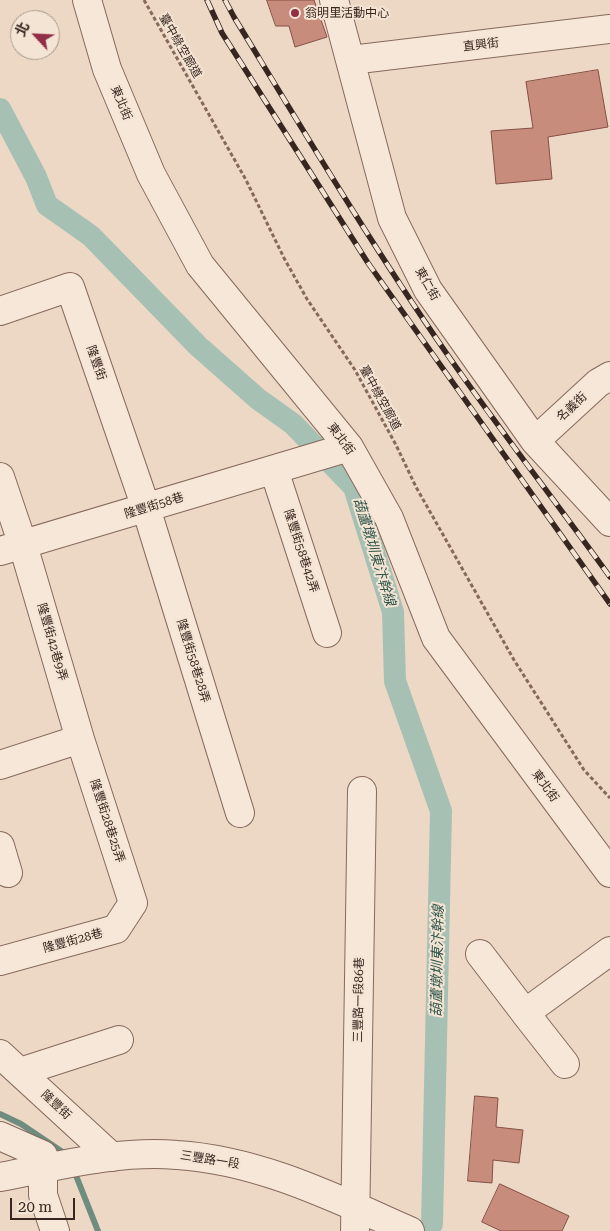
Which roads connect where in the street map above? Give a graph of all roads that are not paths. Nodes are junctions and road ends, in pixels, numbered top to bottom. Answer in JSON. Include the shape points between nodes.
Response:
{"nodes":[{"id":1,"x":88,"y":0,"type":"edge"},
{"id":2,"x":334,"y":0,"type":"edge"},
{"id":3,"x":610,"y":29,"type":"edge"},
{"id":4,"x":351,"y":60,"type":"junction"},
{"id":5,"x":0,"y":311,"type":"edge"},
{"id":6,"x":610,"y":376,"type":"edge"},
{"id":7,"x":535,"y":441,"type":"junction"},
{"id":8,"x":342,"y":449,"type":"junction"},
{"id":9,"x":274,"y":470,"type":"junction"},
{"id":10,"x":0,"y":477,"type":"edge"},
{"id":11,"x":146,"y":508,"type":"junction"},
{"id":12,"x":610,"y":522,"type":"edge"},
{"id":13,"x":12,"y":548,"type":"edge"},
{"id":14,"x":327,"y":633,"type":"dead end"},
{"id":15,"x":80,"y":739,"type":"junction"},
{"id":16,"x":0,"y":765,"type":"edge"},
{"id":17,"x":362,"y":791,"type":"dead end"},
{"id":18,"x":240,"y":813,"type":"dead end"},
{"id":19,"x":0,"y":846,"type":"edge"},
{"id":20,"x":606,"y":857,"type":"edge"},
{"id":21,"x":8,"y":872,"type":"dead end"},
{"id":22,"x":133,"y":903,"type":"joint"},
{"id":23,"x":610,"y":951,"type":"edge"},
{"id":24,"x":480,"y":954,"type":"dead end"},
{"id":25,"x":0,"y":960,"type":"edge"},
{"id":26,"x":525,"y":1013,"type":"junction"},
{"id":27,"x":118,"y":1040,"type":"dead end"},
{"id":28,"x":0,"y":1054,"type":"edge"},
{"id":29,"x":565,"y":1064,"type":"dead end"},
{"id":30,"x":20,"y":1072,"type":"junction"},
{"id":31,"x":0,"y":1136,"type":"edge"},
{"id":32,"x":112,"y":1156,"type":"junction"},
{"id":33,"x":45,"y":1169,"type":"junction"},
{"id":34,"x":0,"y":1177,"type":"edge"},
{"id":35,"x":355,"y":1220,"type":"edge"},
{"id":36,"x":54,"y":1231,"type":"edge"},
{"id":37,"x":409,"y":1231,"type":"edge"}],
"edges":[{"from":1,"to":8,"type":"street","name":"東北街","via":[[107,69],[151,174],[200,264]]},
{"from":2,"to":4,"type":"street","name":"東仁街"},
{"from":3,"to":4,"type":"street","name":"直興街"},
{"from":4,"to":7,"type":"street","name":"東仁街","via":[[392,218],[428,290]]},
{"from":5,"to":11,"type":"street","name":"隆豐街","via":[[70,287]]},
{"from":6,"to":7,"type":"street","name":"名義街","via":[[598,383]]},
{"from":7,"to":12,"type":"street","name":"東仁街"},
{"from":8,"to":9,"type":"street","name":"隆豐街58巷"},
{"from":8,"to":20,"type":"street","name":"東北街","via":[[389,518],[436,638]]},
{"from":9,"to":11,"type":"street","name":"隆豐街58巷"},
{"from":9,"to":14,"type":"street","name":"隆豐街58巷42弄"},
{"from":10,"to":13,"type":"street","name":"隆豐街42巷9弄"},
{"from":11,"to":13,"type":"street","name":"隆豐街58巷"},
{"from":11,"to":18,"type":"street","name":"隆豐街58巷28弄"},
{"from":13,"to":15,"type":"street","name":"隆豐街42巷9弄"},
{"from":15,"to":16,"type":"street"},
{"from":15,"to":22,"type":"street","name":"隆豐街28巷25弄"},
{"from":17,"to":35,"type":"street","name":"三豐路一段86巷"},
{"from":19,"to":21,"type":"street"},
{"from":22,"to":25,"type":"street","name":"隆豐街28巷","via":[[116,929]]},
{"from":23,"to":26,"type":"street"},
{"from":24,"to":26,"type":"street"},
{"from":26,"to":29,"type":"street"},
{"from":27,"to":30,"type":"street"},
{"from":28,"to":30,"type":"street","name":"隆豐街"},
{"from":30,"to":32,"type":"street","name":"隆豐街"},
{"from":31,"to":33,"type":"street","via":[[43,1155]]},
{"from":32,"to":33,"type":"street","name":"三豐路一段"},
{"from":32,"to":35,"type":"street","name":"三豐路一段","via":[[176,1154],[240,1164],[311,1188]]},
{"from":33,"to":34,"type":"street","name":"三豐路一段"},
{"from":33,"to":36,"type":"street","via":[[43,1195]]},
{"from":35,"to":37,"type":"street","name":"三豐路一段"}]}
